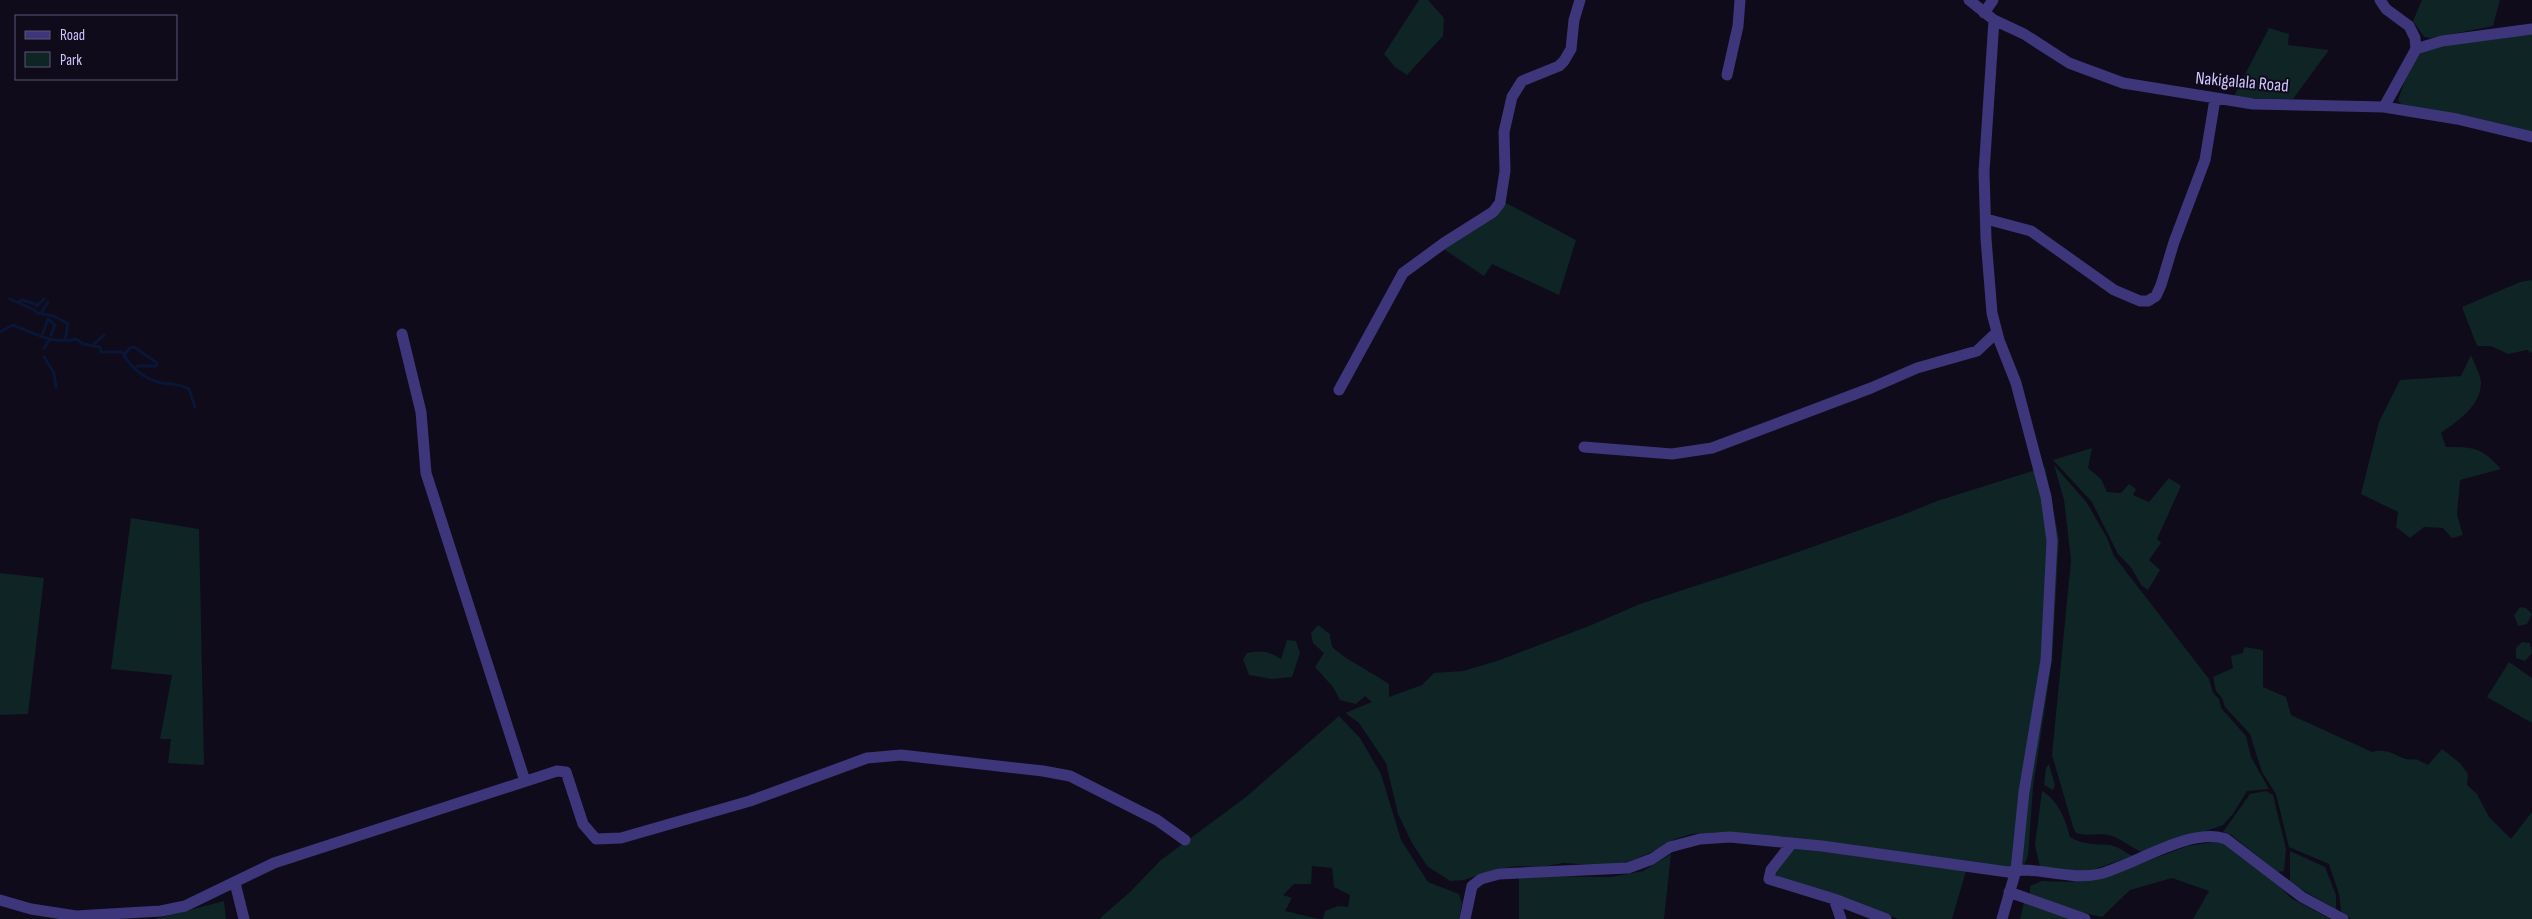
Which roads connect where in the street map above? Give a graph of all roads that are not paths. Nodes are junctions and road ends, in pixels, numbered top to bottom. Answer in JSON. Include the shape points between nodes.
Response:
{"nodes":[{"id":1,"x":1580,"y":0,"type":"edge"},
{"id":2,"x":1740,"y":0,"type":"edge"},
{"id":3,"x":1969,"y":0,"type":"edge"},
{"id":4,"x":1993,"y":0,"type":"edge"},
{"id":5,"x":2380,"y":0,"type":"edge"},
{"id":6,"x":1984,"y":13,"type":"junction"},
{"id":7,"x":1994,"y":20,"type":"junction"},
{"id":8,"x":2532,"y":29,"type":"edge"},
{"id":9,"x":2416,"y":49,"type":"junction"},
{"id":10,"x":1727,"y":75,"type":"dead end"},
{"id":11,"x":2215,"y":99,"type":"junction"},
{"id":12,"x":2384,"y":107,"type":"junction"},
{"id":13,"x":2532,"y":136,"type":"edge"},
{"id":14,"x":1986,"y":219,"type":"junction"},
{"id":15,"x":1996,"y":332,"type":"junction"},
{"id":16,"x":402,"y":334,"type":"dead end"},
{"id":17,"x":1339,"y":390,"type":"dead end"},
{"id":18,"x":1584,"y":447,"type":"dead end"},
{"id":19,"x":525,"y":780,"type":"junction"},
{"id":20,"x":1185,"y":840,"type":"dead end"},
{"id":21,"x":1792,"y":843,"type":"junction"},
{"id":22,"x":2016,"y":870,"type":"junction"},
{"id":23,"x":235,"y":883,"type":"junction"},
{"id":24,"x":2009,"y":892,"type":"junction"},
{"id":25,"x":1834,"y":899,"type":"junction"},
{"id":26,"x":0,"y":900,"type":"edge"},
{"id":27,"x":244,"y":919,"type":"edge"},
{"id":28,"x":1465,"y":919,"type":"edge"},
{"id":29,"x":1841,"y":919,"type":"edge"},
{"id":30,"x":1886,"y":919,"type":"edge"},
{"id":31,"x":2002,"y":919,"type":"edge"},
{"id":32,"x":2085,"y":919,"type":"edge"},
{"id":33,"x":2343,"y":919,"type":"edge"}],
"edges":[{"from":1,"to":17,"type":"street","via":[[1571,49],[1564,60],[1559,66],[1522,81],[1512,98],[1504,132],[1502,200],[1493,212],[1403,274]]},
{"from":2,"to":10,"type":"street"},
{"from":3,"to":6,"type":"street","name":"Nakigalala Road"},
{"from":4,"to":6,"type":"street"},
{"from":5,"to":9,"type":"street","via":[[2386,9],[2409,26]]},
{"from":6,"to":7,"type":"street","name":"Nakigalala Road"},
{"from":7,"to":11,"type":"street","name":"Nakigalala Road","via":[[2024,34],[2069,63],[2111,80]]},
{"from":7,"to":14,"type":"street","via":[[1985,140]]},
{"from":8,"to":9,"type":"street","via":[[2442,41]]},
{"from":9,"to":12,"type":"street"},
{"from":11,"to":12,"type":"street","name":"Nakigalala Road","via":[[2254,104]]},
{"from":11,"to":14,"type":"street","via":[[2205,160],[2174,242],[2162,285],[2156,296],[2148,301],[2114,290],[2031,231]]},
{"from":12,"to":13,"type":"street","name":"Nakigalala Road"},
{"from":14,"to":15,"type":"street","via":[[1988,283]]},
{"from":15,"to":18,"type":"street","via":[[1977,351],[1917,368],[1712,448],[1672,454]]},
{"from":15,"to":22,"type":"street","via":[[2016,384],[2044,488],[2052,540],[2046,660],[2024,792]]},
{"from":16,"to":19,"type":"street","via":[[421,412],[426,473]]},
{"from":19,"to":20,"type":"street","via":[[557,771],[566,772],[582,824],[596,839],[621,838],[750,801],[867,758],[901,755],[1070,776],[1157,820]]},
{"from":19,"to":23,"type":"street","via":[[283,860]]},
{"from":21,"to":22,"type":"street","via":[[2008,872]]},
{"from":21,"to":25,"type":"street","via":[[1771,870],[1769,879]]},
{"from":21,"to":28,"type":"street","via":[[1730,837],[1700,839],[1670,847],[1652,859],[1628,868],[1499,874],[1481,879],[1472,886]]},
{"from":22,"to":24,"type":"street"},
{"from":22,"to":33,"type":"street","via":[[2064,876],[2099,874],[2190,840],[2217,835],[2226,838],[2302,897]]},
{"from":23,"to":26,"type":"street","via":[[185,906],[161,911],[76,916]]},
{"from":23,"to":27,"type":"street"},
{"from":24,"to":31,"type":"street"},
{"from":24,"to":32,"type":"street"},
{"from":25,"to":29,"type":"street"},
{"from":25,"to":30,"type":"street"}]}
